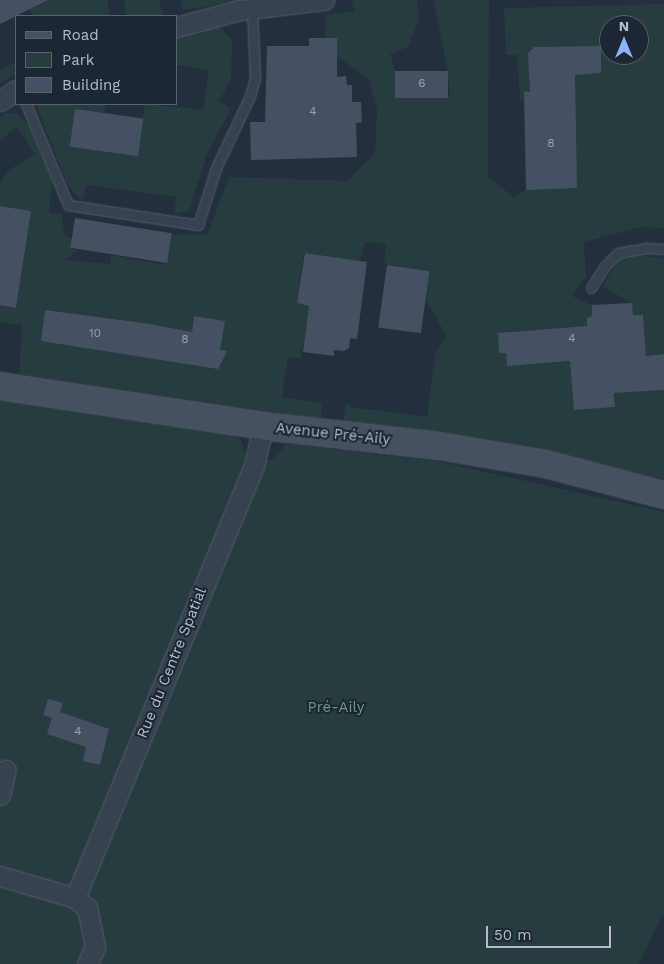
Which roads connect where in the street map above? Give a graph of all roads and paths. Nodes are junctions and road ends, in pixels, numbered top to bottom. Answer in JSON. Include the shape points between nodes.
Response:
{"nodes":[{"id":1,"x":324,"y":0,"type":"edge"},
{"id":2,"x":252,"y":9,"type":"junction"},
{"id":3,"x":178,"y":27,"type":"edge"},
{"id":4,"x":15,"y":91,"type":"edge"},
{"id":5,"x":0,"y":101,"type":"edge"},
{"id":6,"x":26,"y":105,"type":"edge"},
{"id":7,"x":664,"y":249,"type":"edge"},
{"id":8,"x":591,"y":288,"type":"dead end"},
{"id":9,"x":0,"y":386,"type":"edge"},
{"id":10,"x":263,"y":426,"type":"junction"},
{"id":11,"x":664,"y":495,"type":"edge"},
{"id":12,"x":6,"y":770,"type":"dead end"},
{"id":13,"x":0,"y":795,"type":"edge"},
{"id":14,"x":0,"y":876,"type":"edge"},
{"id":15,"x":75,"y":898,"type":"junction"},
{"id":16,"x":89,"y":961,"type":"edge"}],
"edges":[{"from":1,"to":2,"type":"street"},
{"from":2,"to":3,"type":"street"},
{"from":2,"to":6,"type":"lane","via":[[255,78],[250,96],[216,168],[198,225],[68,205]]},
{"from":4,"to":5,"type":"street"},
{"from":7,"to":8,"type":"lane","via":[[645,248],[618,253]]},
{"from":9,"to":10,"type":"street","name":"Avenue Pré-Aily"},
{"from":10,"to":11,"type":"street","name":"Avenue Pré-Aily","via":[[439,446],[545,464]]},
{"from":10,"to":15,"type":"street","name":"Rue du Centre Spatial","via":[[254,466]]},
{"from":12,"to":13,"type":"street"},
{"from":14,"to":15,"type":"street"},
{"from":15,"to":16,"type":"street","via":[[87,908],[95,947]]}]}
